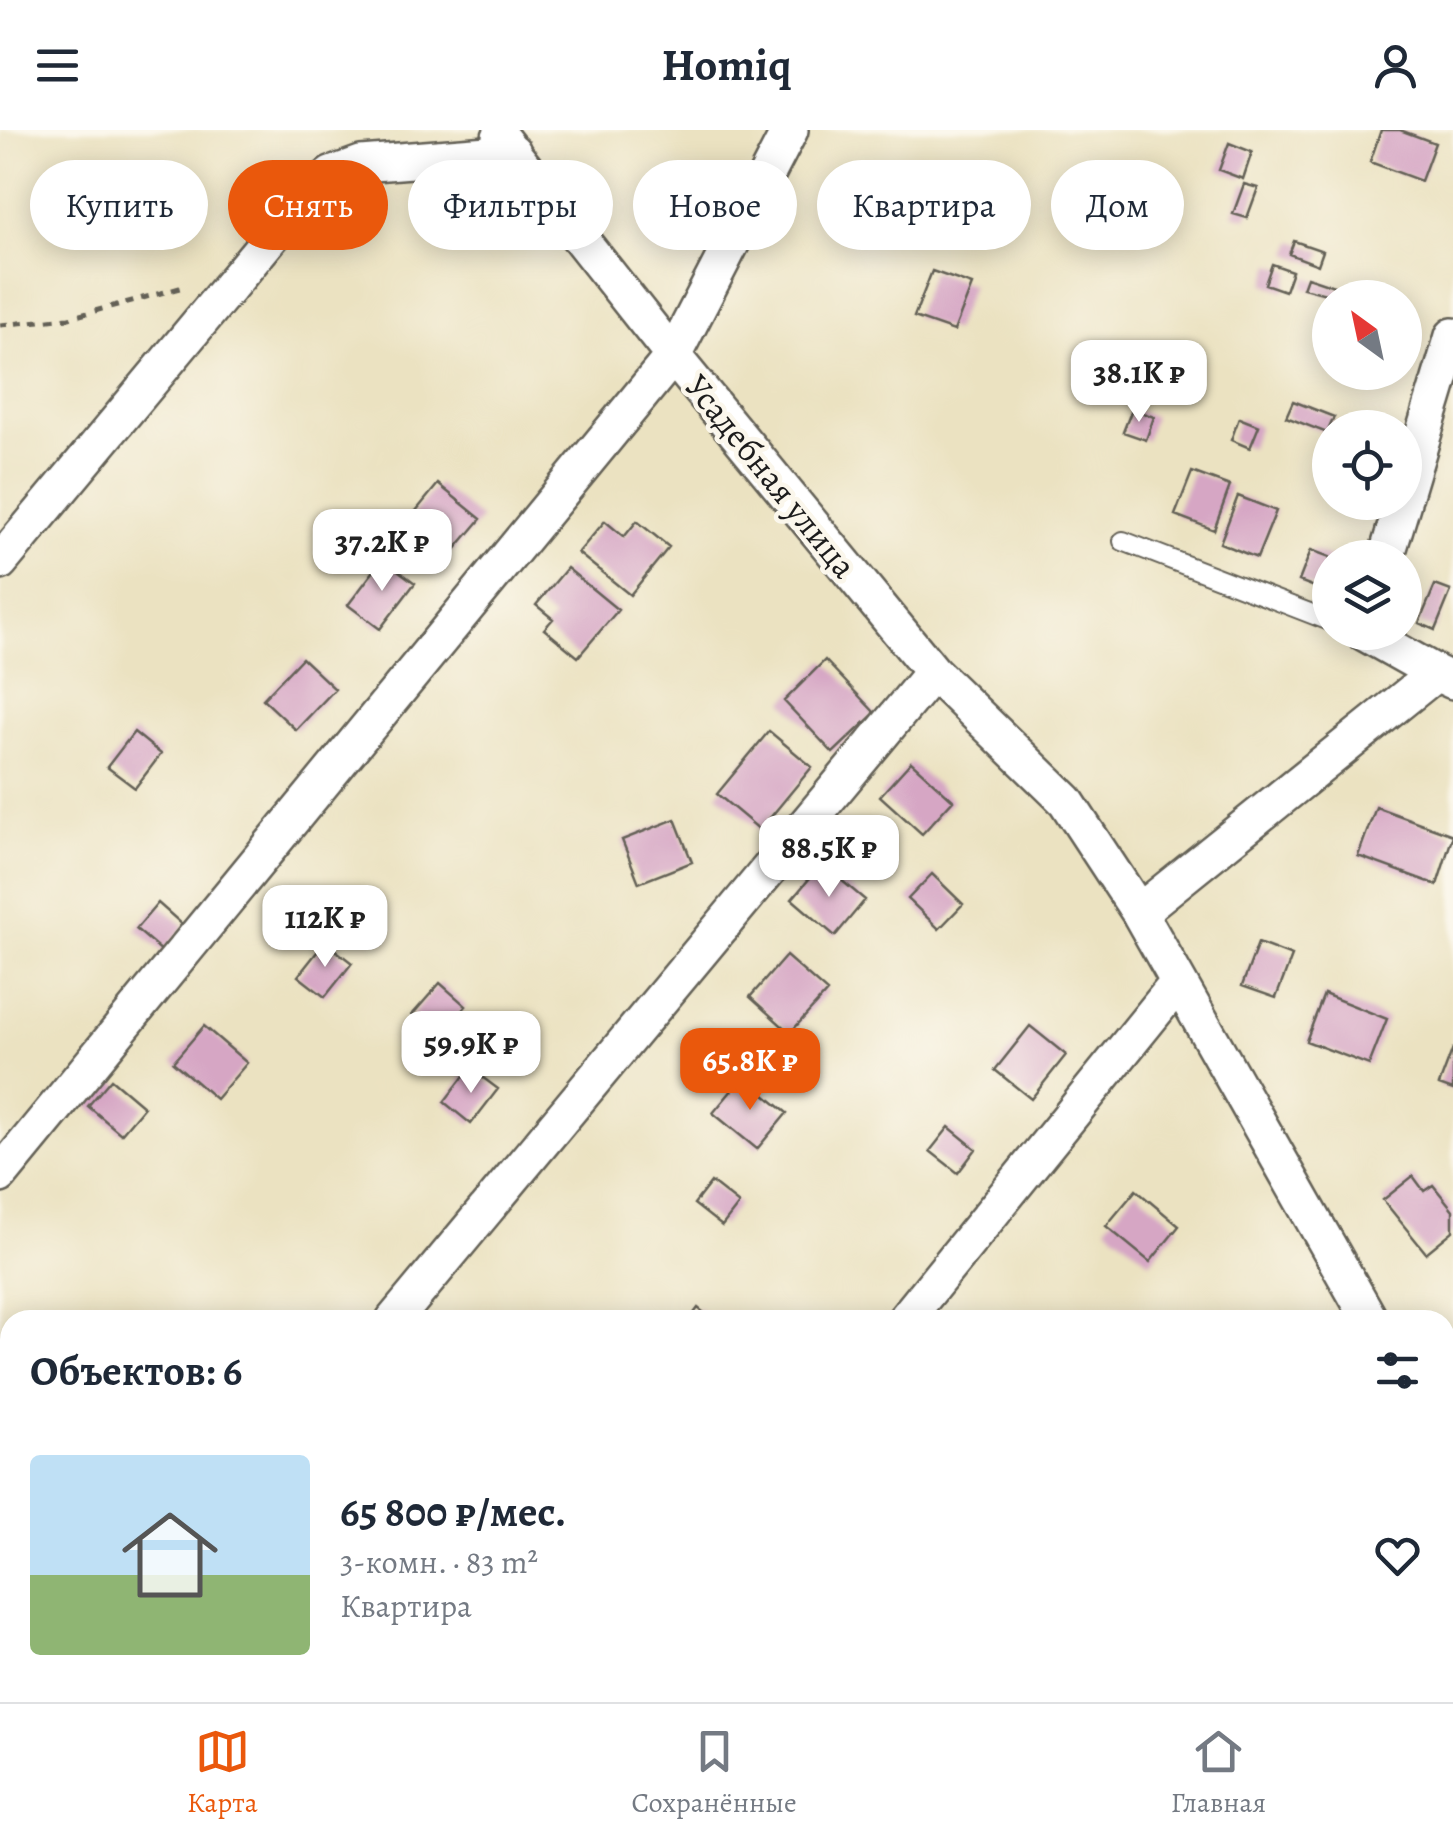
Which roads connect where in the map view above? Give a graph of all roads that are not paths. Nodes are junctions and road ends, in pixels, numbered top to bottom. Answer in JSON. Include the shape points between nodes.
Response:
{"nodes":[{"id":1,"x":790,"y":130,"type":"edge"},
{"id":2,"x":504,"y":141,"type":"edge"},
{"id":3,"x":1453,"y":336,"type":"edge"},
{"id":4,"x":673,"y":356,"type":"junction"},
{"id":5,"x":1422,"y":439,"type":"edge"},
{"id":6,"x":1123,"y":541,"type":"dead end"},
{"id":7,"x":0,"y":562,"type":"edge"},
{"id":8,"x":1312,"y":614,"type":"edge"},
{"id":9,"x":1394,"y":650,"type":"edge"},
{"id":10,"x":933,"y":672,"type":"junction"},
{"id":11,"x":1445,"y":677,"type":"edge"},
{"id":12,"x":1139,"y":912,"type":"junction"},
{"id":13,"x":1177,"y":984,"type":"junction"},
{"id":14,"x":0,"y":1175,"type":"edge"},
{"id":15,"x":402,"y":1310,"type":"edge"},
{"id":16,"x":914,"y":1310,"type":"edge"},
{"id":17,"x":1364,"y":1310,"type":"edge"}],
"edges":[{"from":1,"to":4,"type":"street"},
{"from":2,"to":4,"type":"street"},
{"from":2,"to":7,"type":"street","via":[[361,164],[331,175],[305,196]]},
{"from":3,"to":5,"type":"street"},
{"from":4,"to":10,"type":"street","name":"Усадебная улица"},
{"from":4,"to":14,"type":"street","name":"Усадебная улица"},
{"from":6,"to":8,"type":"lane"},
{"from":9,"to":11,"type":"street"},
{"from":10,"to":12,"type":"street","name":"Усадебная улица","via":[[1066,801]]},
{"from":10,"to":15,"type":"street"},
{"from":11,"to":12,"type":"street"},
{"from":12,"to":13,"type":"street","name":"Усадебная улица"},
{"from":13,"to":16,"type":"street"},
{"from":13,"to":17,"type":"street","name":"Усадебная улица"}]}
